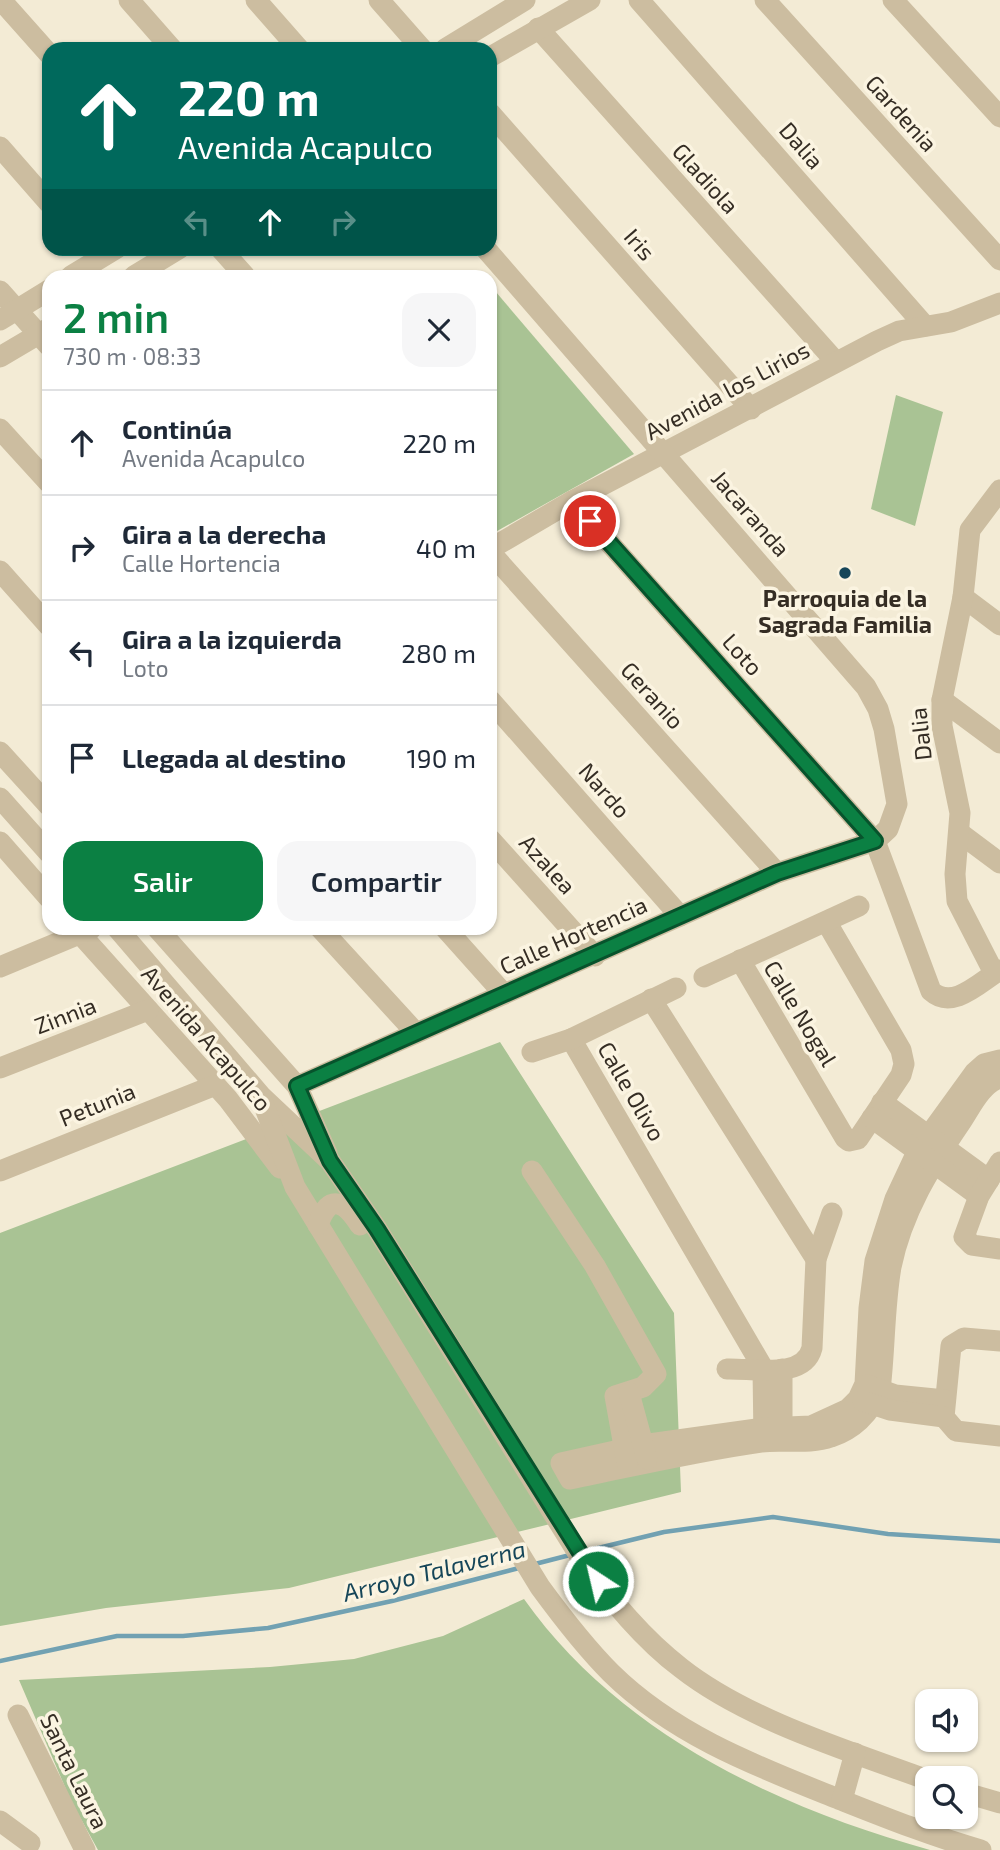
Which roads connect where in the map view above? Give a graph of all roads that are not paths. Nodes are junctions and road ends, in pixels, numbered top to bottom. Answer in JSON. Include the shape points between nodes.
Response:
{"nodes":[{"id":1,"x":1,"y":0,"type":"edge"},
{"id":2,"x":129,"y":0,"type":"edge"},
{"id":3,"x":256,"y":0,"type":"edge"},
{"id":4,"x":379,"y":0,"type":"edge"},
{"id":5,"x":590,"y":0,"type":"edge"},
{"id":6,"x":639,"y":0,"type":"edge"},
{"id":7,"x":765,"y":0,"type":"edge"},
{"id":8,"x":893,"y":0,"type":"edge"},
{"id":9,"x":513,"y":3,"type":"edge"},
{"id":10,"x":538,"y":29,"type":"junction"},
{"id":11,"x":166,"y":42,"type":"edge"},
{"id":12,"x":293,"y":42,"type":"edge"},
{"id":13,"x":416,"y":42,"type":"edge"},
{"id":14,"x":455,"y":42,"type":"edge"},
{"id":15,"x":42,"y":46,"type":"edge"},
{"id":16,"x":497,"y":53,"type":"edge"},
{"id":17,"x":1000,"y":117,"type":"edge"},
{"id":18,"x":497,"y":121,"type":"edge"},
{"id":19,"x":0,"y":147,"type":"edge"},
{"id":20,"x":42,"y":195,"type":"edge"},
{"id":21,"x":97,"y":256,"type":"edge"},
{"id":22,"x":167,"y":256,"type":"edge"},
{"id":23,"x":227,"y":256,"type":"edge"},
{"id":24,"x":492,"y":256,"type":"edge"},
{"id":25,"x":1000,"y":260,"type":"edge"},
{"id":26,"x":79,"y":270,"type":"edge"},
{"id":27,"x":144,"y":270,"type":"edge"},
{"id":28,"x":240,"y":270,"type":"edge"},
{"id":29,"x":0,"y":291,"type":"edge"},
{"id":30,"x":42,"y":294,"type":"edge"},
{"id":31,"x":1000,"y":303,"type":"edge"},
{"id":32,"x":8,"y":315,"type":"edge"},
{"id":33,"x":925,"y":326,"type":"junction"},
{"id":34,"x":42,"y":335,"type":"edge"},
{"id":35,"x":42,"y":339,"type":"edge"},
{"id":36,"x":0,"y":357,"type":"edge"},
{"id":37,"x":836,"y":362,"type":"junction"},
{"id":38,"x":751,"y":409,"type":"junction"},
{"id":39,"x":0,"y":429,"type":"edge"},
{"id":40,"x":663,"y":453,"type":"junction"},
{"id":41,"x":42,"y":475,"type":"edge"},
{"id":42,"x":998,"y":500,"type":"edge"},
{"id":43,"x":572,"y":501,"type":"junction"},
{"id":44,"x":497,"y":547,"type":"edge"},
{"id":45,"x":497,"y":559,"type":"edge"},
{"id":46,"x":0,"y":571,"type":"edge"},
{"id":47,"x":962,"y":597,"type":"junction"},
{"id":48,"x":42,"y":618,"type":"edge"},
{"id":49,"x":1000,"y":625,"type":"edge"},
{"id":50,"x":942,"y":699,"type":"junction"},
{"id":51,"x":497,"y":708,"type":"edge"},
{"id":52,"x":1000,"y":743,"type":"edge"},
{"id":53,"x":0,"y":752,"type":"edge"},
{"id":54,"x":0,"y":798,"type":"edge"},
{"id":55,"x":42,"y":800,"type":"edge"},
{"id":56,"x":42,"y":813,"type":"edge"},
{"id":57,"x":24,"y":825,"type":"junction"},
{"id":58,"x":961,"y":834,"type":"junction"},
{"id":59,"x":875,"y":841,"type":"junction"},
{"id":60,"x":0,"y":842,"type":"edge"},
{"id":61,"x":42,"y":845,"type":"edge"},
{"id":62,"x":497,"y":847,"type":"edge"},
{"id":63,"x":1000,"y":863,"type":"edge"},
{"id":64,"x":777,"y":873,"type":"junction"},
{"id":65,"x":42,"y":890,"type":"edge"},
{"id":66,"x":859,"y":906,"type":"dead end"},
{"id":67,"x":680,"y":916,"type":"junction"},
{"id":68,"x":827,"y":922,"type":"junction"},
{"id":69,"x":72,"y":935,"type":"edge"},
{"id":70,"x":87,"y":935,"type":"edge"},
{"id":71,"x":123,"y":935,"type":"edge"},
{"id":72,"x":162,"y":935,"type":"edge"},
{"id":73,"x":326,"y":935,"type":"edge"},
{"id":74,"x":451,"y":935,"type":"edge"},
{"id":75,"x":596,"y":956,"type":"junction"},
{"id":76,"x":740,"y":960,"type":"junction"},
{"id":77,"x":0,"y":967,"type":"edge"},
{"id":78,"x":997,"y":972,"type":"edge"},
{"id":79,"x":704,"y":977,"type":"dead end"},
{"id":80,"x":676,"y":988,"type":"dead end"},
{"id":81,"x":505,"y":994,"type":"junction"},
{"id":82,"x":651,"y":999,"type":"junction"},
{"id":83,"x":148,"y":1010,"type":"junction"},
{"id":84,"x":416,"y":1033,"type":"junction"},
{"id":85,"x":571,"y":1039,"type":"junction"},
{"id":86,"x":532,"y":1052,"type":"dead end"},
{"id":87,"x":1000,"y":1060,"type":"edge"},
{"id":88,"x":0,"y":1068,"type":"edge"},
{"id":89,"x":1000,"y":1078,"type":"edge"},
{"id":90,"x":213,"y":1086,"type":"junction"},
{"id":91,"x":297,"y":1086,"type":"junction"},
{"id":92,"x":262,"y":1097,"type":"junction"},
{"id":93,"x":877,"y":1110,"type":"junction"},
{"id":94,"x":931,"y":1149,"type":"junction"},
{"id":95,"x":330,"y":1161,"type":"junction"},
{"id":96,"x":0,"y":1171,"type":"edge"},
{"id":97,"x":533,"y":1171,"type":"dead end"},
{"id":98,"x":989,"y":1179,"type":"edge"},
{"id":99,"x":295,"y":1187,"type":"junction"},
{"id":100,"x":832,"y":1213,"type":"dead end"},
{"id":101,"x":318,"y":1225,"type":"junction"},
{"id":102,"x":1000,"y":1249,"type":"edge"},
{"id":103,"x":816,"y":1259,"type":"junction"},
{"id":104,"x":402,"y":1269,"type":"junction"},
{"id":105,"x":1000,"y":1341,"type":"edge"},
{"id":106,"x":727,"y":1369,"type":"dead end"},
{"id":107,"x":772,"y":1369,"type":"junction"},
{"id":108,"x":869,"y":1395,"type":"junction"},
{"id":109,"x":944,"y":1408,"type":"junction"},
{"id":110,"x":773,"y":1435,"type":"junction"},
{"id":111,"x":1000,"y":1436,"type":"edge"},
{"id":112,"x":18,"y":1715,"type":"dead end"},
{"id":113,"x":855,"y":1753,"type":"junction"},
{"id":114,"x":915,"y":1775,"type":"edge"},
{"id":115,"x":978,"y":1797,"type":"edge"},
{"id":116,"x":842,"y":1800,"type":"junction"},
{"id":117,"x":1000,"y":1803,"type":"edge"},
{"id":118,"x":0,"y":1821,"type":"edge"},
{"id":119,"x":30,"y":1843,"type":"dead end"},
{"id":120,"x":85,"y":1850,"type":"edge"},
{"id":121,"x":981,"y":1850,"type":"edge"}],
"edges":[{"from":1,"to":15,"type":"street"},
{"from":2,"to":11,"type":"street"},
{"from":3,"to":12,"type":"street"},
{"from":4,"to":13,"type":"street"},
{"from":5,"to":10,"type":"street"},
{"from":6,"to":33,"type":"street","name":"Dalia"},
{"from":7,"to":25,"type":"street","name":"Gardenia"},
{"from":8,"to":17,"type":"street"},
{"from":9,"to":14,"type":"street"},
{"from":10,"to":16,"type":"street"},
{"from":10,"to":37,"type":"street","name":"Gladiola"},
{"from":18,"to":38,"type":"street","name":"Iris"},
{"from":19,"to":20,"type":"street"},
{"from":21,"to":26,"type":"street"},
{"from":22,"to":27,"type":"street"},
{"from":23,"to":28,"type":"street"},
{"from":24,"to":40,"type":"street","name":"Jacaranda"},
{"from":29,"to":32,"type":"street"},
{"from":30,"to":32,"type":"street"},
{"from":31,"to":33,"type":"street","name":"Avenida los Lirios","via":[[951,322]]},
{"from":32,"to":34,"type":"street"},
{"from":33,"to":37,"type":"street","name":"Avenida los Lirios","via":[[899,331]]},
{"from":35,"to":36,"type":"street"},
{"from":37,"to":38,"type":"street","name":"Avenida los Lirios"},
{"from":38,"to":40,"type":"street","name":"Avenida los Lirios"},
{"from":39,"to":41,"type":"street"},
{"from":40,"to":43,"type":"street","name":"Avenida los Lirios"},
{"from":40,"to":59,"type":"street","name":"Jacaranda","via":[[874,699],[897,804],[888,829]]},
{"from":42,"to":47,"type":"street","name":"Dalia","via":[[970,530]]},
{"from":43,"to":44,"type":"street","name":"Avenida los Lirios"},
{"from":43,"to":59,"type":"street","name":"Loto"},
{"from":45,"to":64,"type":"street","name":"Geranio"},
{"from":46,"to":48,"type":"street"},
{"from":47,"to":49,"type":"street"},
{"from":47,"to":50,"type":"street","name":"Dalia"},
{"from":50,"to":52,"type":"street"},
{"from":50,"to":58,"type":"street","name":"Dalia","via":[[942,726]]},
{"from":51,"to":67,"type":"street","name":"Nardo"},
{"from":53,"to":55,"type":"street"},
{"from":54,"to":57,"type":"street"},
{"from":56,"to":57,"type":"street"},
{"from":57,"to":61,"type":"street"},
{"from":58,"to":63,"type":"street"},
{"from":58,"to":78,"type":"street","name":"Dalia","via":[[955,874],[957,901]]},
{"from":59,"to":64,"type":"street","name":"Calle Hortencia"},
{"from":59,"to":78,"type":"street","via":[[931,991],[939,998],[956,998]]},
{"from":60,"to":65,"type":"street"},
{"from":62,"to":75,"type":"street","name":"Azalea"},
{"from":64,"to":67,"type":"street","name":"Calle Hortencia"},
{"from":66,"to":68,"type":"street"},
{"from":67,"to":75,"type":"street","name":"Calle Hortencia"},
{"from":68,"to":76,"type":"street","name":"Calle Nogal"},
{"from":68,"to":93,"type":"street","name":"Calle Nogal","via":[[903,1058],[901,1075]]},
{"from":69,"to":77,"type":"street"},
{"from":70,"to":83,"type":"street","name":"Avenida Acapulco"},
{"from":71,"to":92,"type":"street","name":"Avenida Acapulco"},
{"from":72,"to":91,"type":"street","name":"Avenida Acapulco"},
{"from":73,"to":84,"type":"street"},
{"from":74,"to":81,"type":"street"},
{"from":75,"to":81,"type":"street","name":"Calle Hortencia"},
{"from":76,"to":79,"type":"street"},
{"from":76,"to":93,"type":"street","name":"Calle Nogal","via":[[845,1138],[858,1139]]},
{"from":80,"to":82,"type":"street","name":"Calle Olivo"},
{"from":81,"to":84,"type":"street","name":"Calle Hortencia"},
{"from":82,"to":85,"type":"street","name":"Calle Olivo"},
{"from":82,"to":103,"type":"street"},
{"from":83,"to":88,"type":"street","name":"Zinnia"},
{"from":83,"to":90,"type":"street","name":"Avenida Acapulco"},
{"from":84,"to":91,"type":"street","name":"Calle Hortencia"},
{"from":85,"to":86,"type":"street"},
{"from":85,"to":107,"type":"street","name":"Calle Olivo"},
{"from":87,"to":94,"type":"street","via":[[975,1072]]},
{"from":89,"to":94,"type":"street","via":[[985,1088]]},
{"from":90,"to":96,"type":"street","name":"Petunia"},
{"from":90,"to":99,"type":"street","name":"Avenida Acapulco"},
{"from":91,"to":95,"type":"street","name":"Avenida Acapulco"},
{"from":92,"to":95,"type":"street"},
{"from":92,"to":99,"type":"street"},
{"from":93,"to":94,"type":"street"},
{"from":94,"to":98,"type":"street"},
{"from":94,"to":108,"type":"street","via":[[895,1199],[875,1261],[869,1308]]},
{"from":95,"to":104,"type":"street"},
{"from":97,"to":110,"type":"street","via":[[595,1266],[656,1374],[629,1393],[635,1456]]},
{"from":98,"to":102,"type":"street","via":[[964,1237],[972,1245]]},
{"from":99,"to":101,"type":"street"},
{"from":100,"to":103,"type":"street"},
{"from":101,"to":104,"type":"street","via":[[325,1209],[340,1204],[350,1210],[374,1248]]},
{"from":101,"to":116,"type":"street","via":[[540,1587],[612,1674],[654,1709],[738,1759]]},
{"from":103,"to":107,"type":"street","via":[[810,1356],[797,1367]]},
{"from":104,"to":113,"type":"street","via":[[611,1600],[681,1668],[751,1711]]},
{"from":105,"to":109,"type":"street","via":[[964,1338],[955,1342],[948,1352]]},
{"from":106,"to":107,"type":"street"},
{"from":107,"to":110,"type":"street"},
{"from":108,"to":109,"type":"street","via":[[909,1397]]},
{"from":108,"to":110,"type":"street","via":[[827,1420]]},
{"from":109,"to":111,"type":"street","via":[[956,1431]]},
{"from":112,"to":120,"type":"street","name":"Santa Laura"},
{"from":113,"to":114,"type":"street"},
{"from":113,"to":116,"type":"street"},
{"from":115,"to":117,"type":"street"},
{"from":116,"to":121,"type":"street"},
{"from":118,"to":119,"type":"street"}]}
